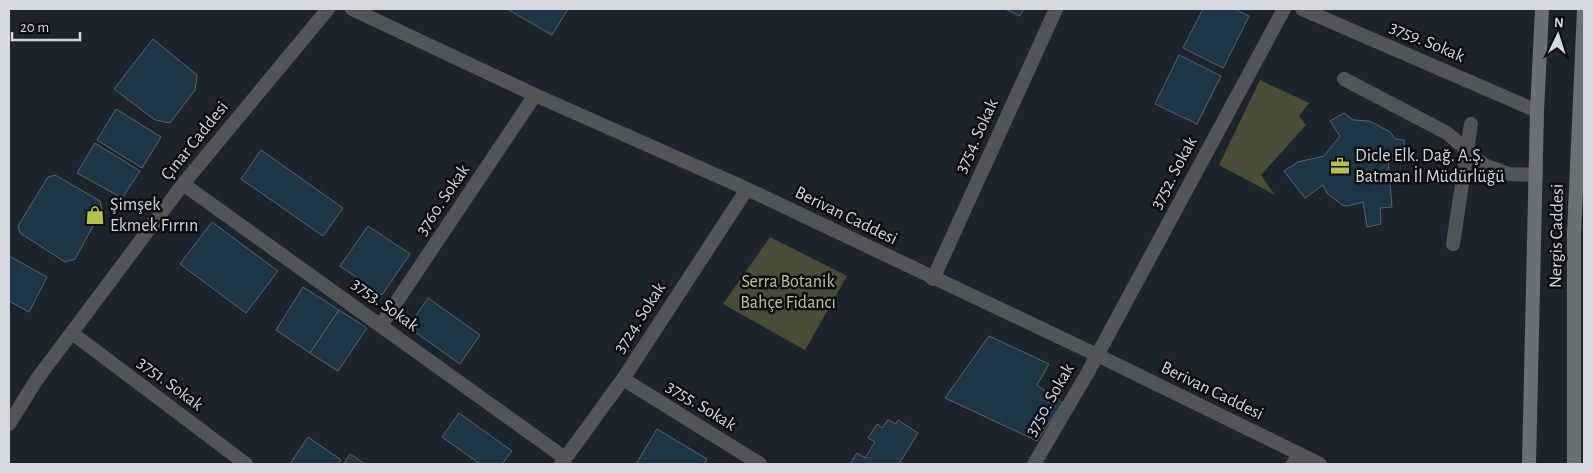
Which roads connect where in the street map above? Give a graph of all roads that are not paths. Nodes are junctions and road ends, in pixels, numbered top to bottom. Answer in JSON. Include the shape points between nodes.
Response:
{"nodes":[{"id":1,"x":328,"y":9,"type":"edge"},
{"id":2,"x":352,"y":9,"type":"edge"},
{"id":3,"x":1056,"y":9,"type":"edge"},
{"id":4,"x":1284,"y":9,"type":"edge"},
{"id":5,"x":1302,"y":9,"type":"edge"},
{"id":6,"x":1542,"y":9,"type":"edge"},
{"id":7,"x":1584,"y":9,"type":"edge"},
{"id":8,"x":1344,"y":79,"type":"dead end"},
{"id":9,"x":535,"y":95,"type":"junction"},
{"id":10,"x":1582,"y":105,"type":"edge"},
{"id":11,"x":1537,"y":111,"type":"junction"},
{"id":12,"x":1471,"y":124,"type":"dead end"},
{"id":13,"x":1466,"y":150,"type":"junction"},
{"id":14,"x":1536,"y":175,"type":"junction"},
{"id":15,"x":183,"y":184,"type":"junction"},
{"id":16,"x":747,"y":189,"type":"junction"},
{"id":17,"x":1453,"y":244,"type":"dead end"},
{"id":18,"x":933,"y":279,"type":"junction"},
{"id":19,"x":381,"y":325,"type":"junction"},
{"id":20,"x":72,"y":333,"type":"junction"},
{"id":21,"x":1097,"y":355,"type":"junction"},
{"id":22,"x":623,"y":379,"type":"junction"},
{"id":23,"x":9,"y":424,"type":"edge"},
{"id":24,"x":1296,"y":460,"type":"edge"},
{"id":25,"x":563,"y":461,"type":"edge"},
{"id":26,"x":238,"y":462,"type":"edge"},
{"id":27,"x":760,"y":464,"type":"edge"},
{"id":28,"x":1034,"y":464,"type":"edge"},
{"id":29,"x":1320,"y":464,"type":"edge"},
{"id":30,"x":1529,"y":464,"type":"edge"},
{"id":31,"x":1574,"y":464,"type":"edge"}],
"edges":[{"from":1,"to":15,"type":"street","name":"Çınar Caddesi"},
{"from":2,"to":9,"type":"street","name":"Berivan Caddesi"},
{"from":3,"to":18,"type":"street","name":"3754. Sokak"},
{"from":4,"to":21,"type":"street","name":"3752. Sokak"},
{"from":5,"to":11,"type":"street","name":"3759. Sokak"},
{"from":6,"to":11,"type":"main road","name":"Nergis Caddesi"},
{"from":7,"to":10,"type":"main road","name":"Nergis Caddesi"},
{"from":8,"to":13,"type":"street","via":[[1447,133]]},
{"from":9,"to":16,"type":"street","name":"Berivan Caddesi"},
{"from":9,"to":19,"type":"street","name":"3760. Sokak"},
{"from":10,"to":31,"type":"main road","name":"Nergis Caddesi","via":[[1574,234]]},
{"from":11,"to":14,"type":"main road","name":"Nergis Caddesi"},
{"from":12,"to":13,"type":"street"},
{"from":13,"to":14,"type":"street","via":[[1484,165],[1509,174]]},
{"from":13,"to":17,"type":"street"},
{"from":14,"to":30,"type":"main road","name":"Nergis Caddesi"},
{"from":15,"to":19,"type":"street","name":"3753. Sokak"},
{"from":15,"to":20,"type":"street","name":"Çınar Caddesi"},
{"from":16,"to":18,"type":"street","name":"Berivan Caddesi"},
{"from":16,"to":22,"type":"street","name":"3724. Sokak"},
{"from":18,"to":21,"type":"street","name":"Berivan Caddesi"},
{"from":19,"to":25,"type":"street","name":"3753. Sokak"},
{"from":20,"to":23,"type":"street","name":"Çınar Caddesi","via":[[37,379]]},
{"from":20,"to":26,"type":"street","name":"3751. Sokak"},
{"from":21,"to":24,"type":"street","name":"Berivan Caddesi"},
{"from":21,"to":28,"type":"street","name":"3750. Sokak"},
{"from":22,"to":25,"type":"street","name":"3724. Sokak"},
{"from":22,"to":27,"type":"street","name":"3755. Sokak"},
{"from":24,"to":29,"type":"street","name":"Berivan Caddesi"}]}
